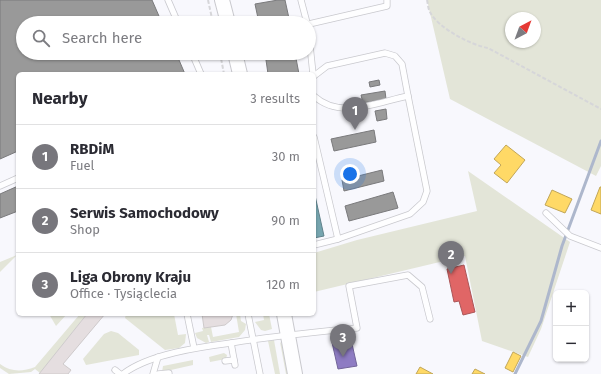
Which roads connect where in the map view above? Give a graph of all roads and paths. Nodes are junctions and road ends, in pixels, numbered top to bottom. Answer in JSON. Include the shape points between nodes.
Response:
{"nodes":[{"id":1,"x":168,"y":0,"type":"edge"},
{"id":2,"x":208,"y":0,"type":"edge"},
{"id":3,"x":224,"y":0,"type":"edge"},
{"id":4,"x":301,"y":0,"type":"edge"},
{"id":5,"x":387,"y":0,"type":"edge"},
{"id":6,"x":428,"y":0,"type":"edge"},
{"id":7,"x":175,"y":16,"type":"edge"},
{"id":8,"x":211,"y":16,"type":"edge"},
{"id":9,"x":227,"y":16,"type":"edge"},
{"id":10,"x":306,"y":16,"type":"edge"},
{"id":11,"x":316,"y":21,"type":"edge"},
{"id":12,"x":195,"y":60,"type":"edge"},
{"id":13,"x":221,"y":60,"type":"edge"},
{"id":14,"x":237,"y":60,"type":"edge"},
{"id":15,"x":312,"y":60,"type":"edge"},
{"id":16,"x":200,"y":72,"type":"edge"},
{"id":17,"x":224,"y":72,"type":"edge"},
{"id":18,"x":240,"y":72,"type":"edge"},
{"id":19,"x":314,"y":72,"type":"edge"},
{"id":20,"x":316,"y":74,"type":"edge"},
{"id":21,"x":408,"y":96,"type":"junction"},
{"id":22,"x":316,"y":97,"type":"edge"},
{"id":23,"x":601,"y":109,"type":"edge"},
{"id":24,"x":316,"y":147,"type":"edge"},
{"id":25,"x":16,"y":179,"type":"edge"},
{"id":26,"x":0,"y":186,"type":"edge"},
{"id":27,"x":546,"y":213,"type":"dead end"},
{"id":28,"x":338,"y":239,"type":"junction"},
{"id":29,"x":316,"y":244,"type":"edge"},
{"id":30,"x":601,"y":248,"type":"edge"},
{"id":31,"x":187,"y":316,"type":"edge"},
{"id":32,"x":248,"y":316,"type":"edge"},
{"id":33,"x":284,"y":316,"type":"edge"},
{"id":34,"x":430,"y":319,"type":"dead end"},
{"id":35,"x":287,"y":334,"type":"junction"},
{"id":36,"x":253,"y":339,"type":"junction"},
{"id":37,"x":231,"y":343,"type":"junction"},
{"id":38,"x":194,"y":348,"type":"junction"},
{"id":39,"x":158,"y":357,"type":"junction"},
{"id":40,"x":225,"y":361,"type":"dead end"},
{"id":41,"x":115,"y":370,"type":"dead end"},
{"id":42,"x":169,"y":373,"type":"dead end"},
{"id":43,"x":122,"y":374,"type":"edge"},
{"id":44,"x":153,"y":374,"type":"edge"},
{"id":45,"x":158,"y":374,"type":"edge"},
{"id":46,"x":260,"y":374,"type":"edge"},
{"id":47,"x":295,"y":374,"type":"edge"}],
"edges":[{"from":1,"to":7,"type":"lane"},
{"from":2,"to":8,"type":"path"},
{"from":3,"to":9,"type":"street"},
{"from":4,"to":10,"type":"lane"},
{"from":5,"to":11,"type":"lane","via":[[388,6]]},
{"from":6,"to":23,"type":"path","via":[[430,11],[439,24]]},
{"from":12,"to":16,"type":"lane"},
{"from":13,"to":17,"type":"path"},
{"from":14,"to":18,"type":"street"},
{"from":15,"to":19,"type":"lane"},
{"from":20,"to":21,"type":"lane","via":[[327,66],[385,53],[395,56],[402,64]]},
{"from":21,"to":22,"type":"lane","via":[[346,109],[324,103]]},
{"from":21,"to":28,"type":"lane","via":[[427,191],[423,202],[410,214]]},
{"from":24,"to":28,"type":"lane"},
{"from":25,"to":26,"type":"lane"},
{"from":27,"to":30,"type":"lane","via":[[570,236]]},
{"from":28,"to":29,"type":"lane"},
{"from":31,"to":38,"type":"lane"},
{"from":32,"to":36,"type":"lane"},
{"from":33,"to":35,"type":"street"},
{"from":34,"to":35,"type":"lane","via":[[422,287],[408,275],[349,286],[357,328]]},
{"from":35,"to":36,"type":"lane"},
{"from":35,"to":47,"type":"street"},
{"from":36,"to":37,"type":"lane"},
{"from":36,"to":46,"type":"lane"},
{"from":37,"to":38,"type":"lane"},
{"from":37,"to":40,"type":"lane","via":[[235,362]]},
{"from":38,"to":39,"type":"lane"},
{"from":39,"to":43,"type":"lane"},
{"from":39,"to":44,"type":"lane"},
{"from":41,"to":43,"type":"lane"},
{"from":42,"to":45,"type":"lane"}]}
